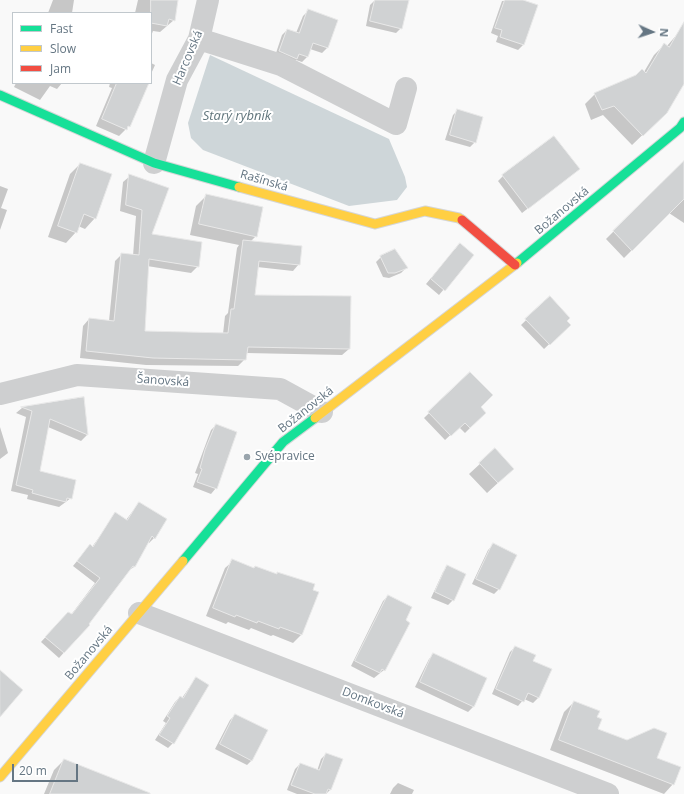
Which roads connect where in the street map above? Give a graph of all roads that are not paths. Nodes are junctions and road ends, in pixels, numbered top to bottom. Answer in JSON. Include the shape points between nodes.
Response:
{"nodes":[{"id":1,"x":208,"y":0,"type":"edge"},
{"id":2,"x":198,"y":39,"type":"junction"},
{"id":3,"x":406,"y":88,"type":"dead end"},
{"id":4,"x":0,"y":95,"type":"edge"},
{"id":5,"x":683,"y":126,"type":"edge"},
{"id":6,"x":154,"y":163,"type":"junction"},
{"id":7,"x":515,"y":265,"type":"junction"},
{"id":8,"x":0,"y":394,"type":"edge"},
{"id":9,"x":322,"y":412,"type":"junction"},
{"id":10,"x":139,"y":613,"type":"junction"},
{"id":11,"x":0,"y":777,"type":"edge"},
{"id":12,"x":608,"y":794,"type":"edge"}],
"edges":[{"from":1,"to":2,"type":"street","name":"Harcovská"},
{"from":2,"to":3,"type":"street","via":[[281,65],[396,124]]},
{"from":2,"to":6,"type":"street","name":"Harcovská","via":[[177,80]]},
{"from":4,"to":6,"type":"street","name":"Rašínská"},
{"from":5,"to":7,"type":"street","name":"Božanovská"},
{"from":6,"to":7,"type":"street","name":"Rašínská","via":[[375,224],[425,211],[459,218]]},
{"from":7,"to":9,"type":"street","name":"Božanovská"},
{"from":8,"to":9,"type":"street","name":"Šanovská","via":[[78,375],[280,389]]},
{"from":9,"to":10,"type":"street","name":"Božanovská","via":[[283,442]]},
{"from":10,"to":11,"type":"street","name":"Božanovská"},
{"from":10,"to":12,"type":"street","name":"Domkovská"}]}
